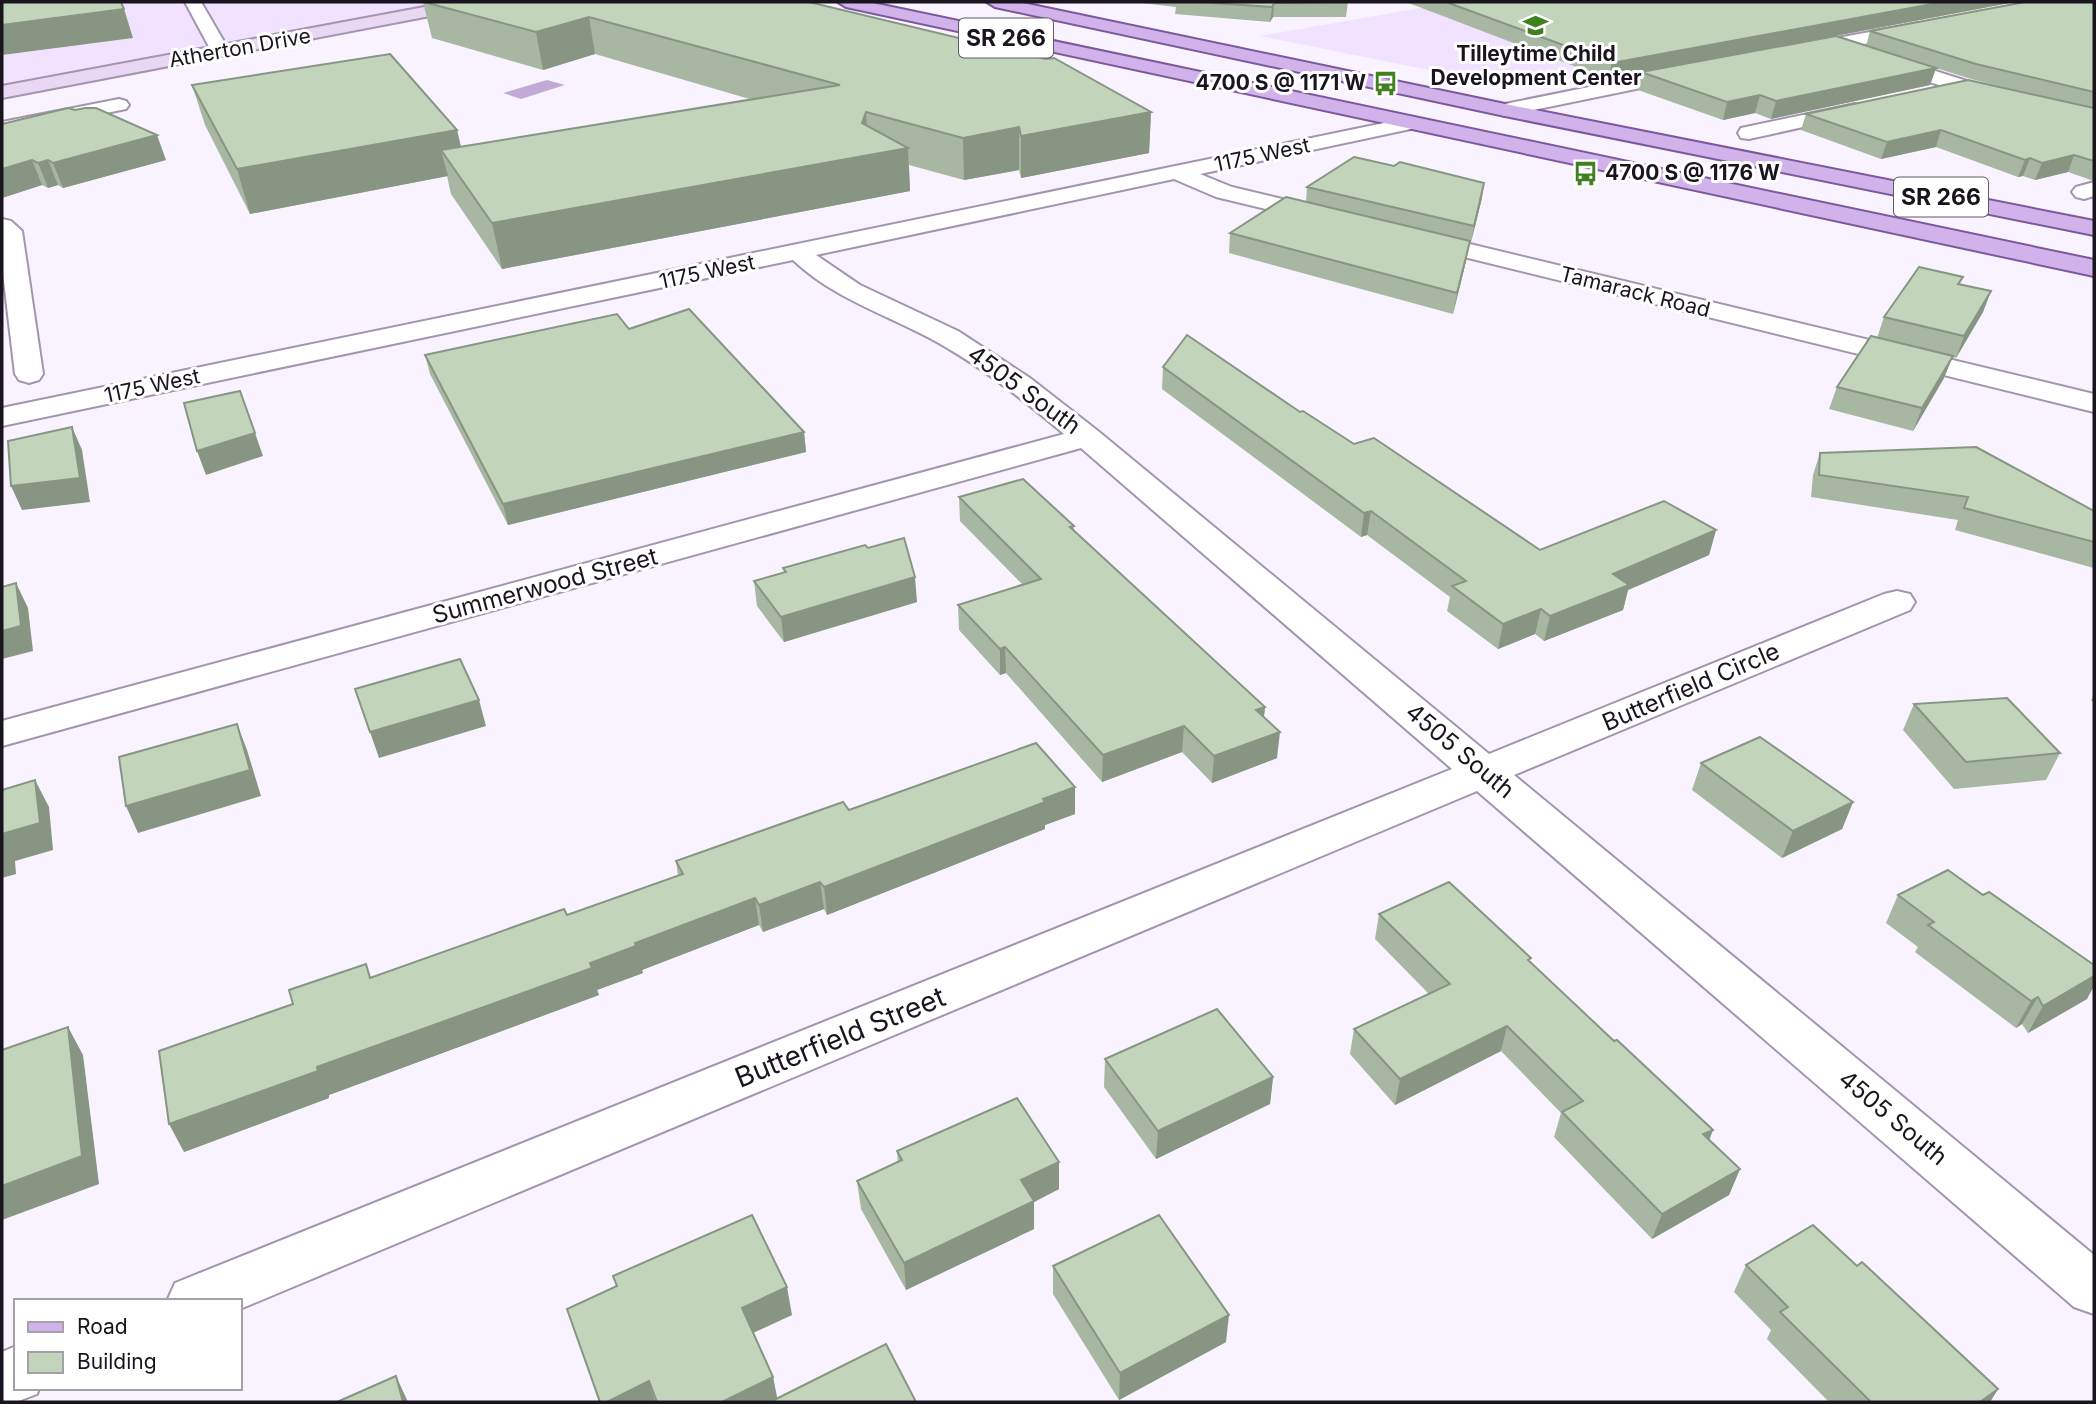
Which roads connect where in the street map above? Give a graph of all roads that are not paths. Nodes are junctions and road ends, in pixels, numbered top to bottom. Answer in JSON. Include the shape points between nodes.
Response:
{"nodes":[{"id":1,"x":193,"y":2,"type":"edge"},
{"id":2,"x":477,"y":2,"type":"edge"},
{"id":3,"x":846,"y":2,"type":"edge"},
{"id":4,"x":995,"y":2,"type":"edge"},
{"id":5,"x":1937,"y":24,"type":"edge"},
{"id":6,"x":1833,"y":45,"type":"junction"},
{"id":7,"x":221,"y":52,"type":"junction"},
{"id":8,"x":1781,"y":55,"type":"edge"},
{"id":9,"x":1716,"y":68,"type":"edge"},
{"id":10,"x":1964,"y":87,"type":"junction"},
{"id":11,"x":2,"y":92,"type":"edge"},
{"id":12,"x":1923,"y":95,"type":"edge"},
{"id":13,"x":119,"y":105,"type":"dead end"},
{"id":14,"x":1869,"y":107,"type":"edge"},
{"id":15,"x":1506,"y":110,"type":"junction"},
{"id":16,"x":2094,"y":118,"type":"edge"},
{"id":17,"x":1413,"y":123,"type":"junction"},
{"id":18,"x":2,"y":128,"type":"edge"},
{"id":19,"x":1749,"y":133,"type":"dead end"},
{"id":20,"x":1178,"y":173,"type":"junction"},
{"id":21,"x":1347,"y":222,"type":"edge"},
{"id":22,"x":2,"y":226,"type":"edge"},
{"id":23,"x":2094,"y":228,"type":"edge"},
{"id":24,"x":1387,"y":232,"type":"edge"},
{"id":25,"x":800,"y":253,"type":"junction"},
{"id":26,"x":2094,"y":268,"type":"edge"},
{"id":27,"x":29,"y":374,"type":"dead end"},
{"id":28,"x":2094,"y":403,"type":"edge"},
{"id":29,"x":2,"y":418,"type":"edge"},
{"id":30,"x":1087,"y":437,"type":"junction"},
{"id":31,"x":1897,"y":602,"type":"dead end"},
{"id":32,"x":2,"y":734,"type":"edge"},
{"id":33,"x":1485,"y":773,"type":"junction"},
{"id":34,"x":2094,"y":1289,"type":"edge"},
{"id":35,"x":199,"y":1299,"type":"edge"}],
"edges":[{"from":1,"to":7,"type":"street"},
{"from":2,"to":7,"type":"street","name":"Atherton Drive"},
{"from":3,"to":17,"type":"main road","number":"SR 266"},
{"from":4,"to":15,"type":"main road","number":"SR 266"},
{"from":5,"to":6,"type":"street"},
{"from":6,"to":8,"type":"street"},
{"from":6,"to":10,"type":"street"},
{"from":7,"to":11,"type":"street","name":"Atherton Drive"},
{"from":9,"to":15,"type":"street"},
{"from":10,"to":12,"type":"street"},
{"from":10,"to":16,"type":"street"},
{"from":13,"to":18,"type":"street"},
{"from":14,"to":19,"type":"street"},
{"from":15,"to":23,"type":"main road","number":"SR 266"},
{"from":17,"to":20,"type":"street","name":"1175 West"},
{"from":17,"to":26,"type":"main road","number":"SR 266"},
{"from":20,"to":21,"type":"street","via":[[1224,192]]},
{"from":20,"to":25,"type":"street","name":"1175 West"},
{"from":22,"to":27,"type":"street","via":[[10,231]]},
{"from":24,"to":28,"type":"street","name":"Tamarack Road"},
{"from":25,"to":29,"type":"street","name":"1175 West"},
{"from":25,"to":30,"type":"street","name":"4505 South","via":[[818,271],[948,336],[1017,380]]},
{"from":30,"to":32,"type":"street","name":"Summerwood Street"},
{"from":30,"to":33,"type":"street","name":"4505 South"},
{"from":31,"to":33,"type":"street","name":"Butterfield Circle"},
{"from":33,"to":34,"type":"street","name":"4505 South"},
{"from":33,"to":35,"type":"street","name":"Butterfield Street"}]}
